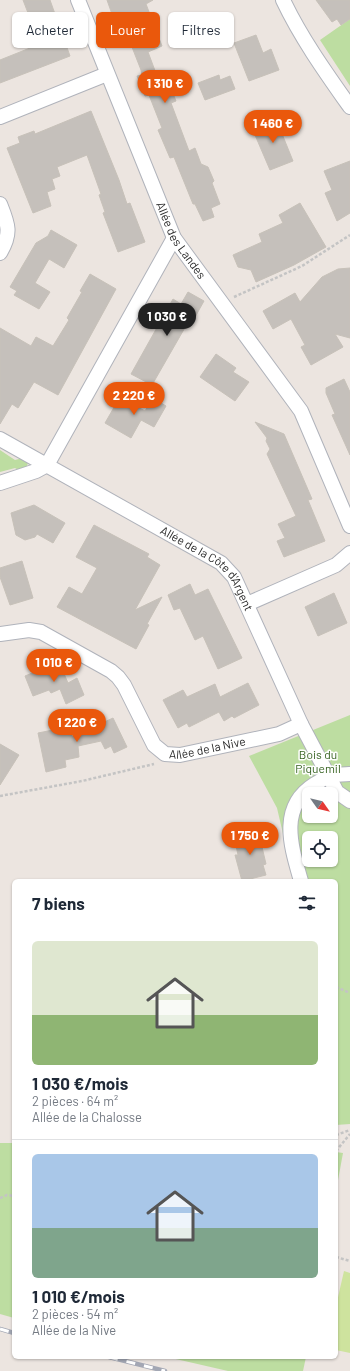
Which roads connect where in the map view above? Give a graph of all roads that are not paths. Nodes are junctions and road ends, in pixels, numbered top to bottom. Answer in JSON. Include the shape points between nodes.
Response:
{"nodes":[{"id":1,"x":78,"y":0,"type":"edge"},
{"id":2,"x":282,"y":0,"type":"edge"},
{"id":3,"x":107,"y":74,"type":"junction"},
{"id":4,"x":350,"y":107,"type":"edge"},
{"id":5,"x":0,"y":118,"type":"edge"},
{"id":6,"x":0,"y":204,"type":"edge"},
{"id":7,"x":174,"y":238,"type":"junction"},
{"id":8,"x":0,"y":254,"type":"edge"},
{"id":9,"x":0,"y":439,"type":"edge"},
{"id":10,"x":47,"y":465,"type":"junction"},
{"id":11,"x":0,"y":484,"type":"edge"},
{"id":12,"x":350,"y":526,"type":"edge"},
{"id":13,"x":350,"y":553,"type":"edge"},
{"id":14,"x":246,"y":604,"type":"junction"},
{"id":15,"x":0,"y":634,"type":"edge"},
{"id":16,"x":301,"y":724,"type":"junction"},
{"id":17,"x":350,"y":774,"type":"edge"},
{"id":18,"x":329,"y":776,"type":"junction"},
{"id":19,"x":350,"y":801,"type":"edge"},
{"id":20,"x":301,"y":879,"type":"edge"}],
"edges":[{"from":1,"to":3,"type":"street","name":"Allée des Landes"},
{"from":2,"to":4,"type":"street","via":[[311,50]]},
{"from":3,"to":5,"type":"street"},
{"from":3,"to":7,"type":"street","name":"Allée des Landes"},
{"from":6,"to":8,"type":"street","via":[[8,229],[8,236]]},
{"from":7,"to":10,"type":"street"},
{"from":7,"to":12,"type":"street","name":"Allée des Landes","via":[[301,411]]},
{"from":9,"to":10,"type":"street","name":"Allée de la Côte d'Argent"},
{"from":10,"to":11,"type":"street"},
{"from":10,"to":14,"type":"street","name":"Allée de la Côte d'Argent","via":[[221,563],[234,577]]},
{"from":13,"to":14,"type":"street","via":[[336,565]]},
{"from":14,"to":16,"type":"street","name":"Allée de la Côte d'Argent"},
{"from":15,"to":16,"type":"street","name":"Allée de la Nive","via":[[29,630],[41,632],[110,671],[124,685],[154,744],[165,754],[180,755],[279,734]]},
{"from":16,"to":18,"type":"street","name":"Allée de la Côte d'Argent"},
{"from":17,"to":18,"type":"street"},
{"from":18,"to":19,"type":"street","name":"Allée de la Côte d'Argent","via":[[337,792]]},
{"from":18,"to":20,"type":"street","via":[[307,789],[295,803],[291,816],[291,833]]}]}
